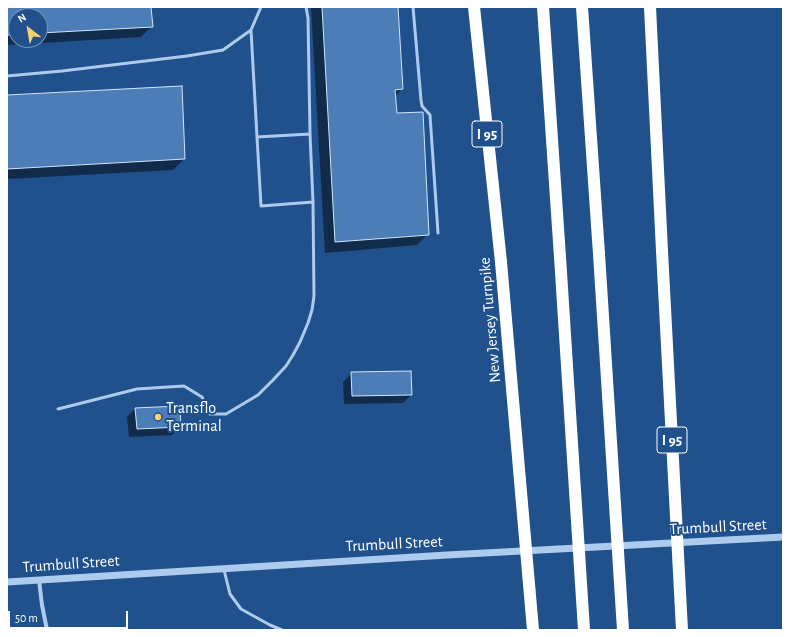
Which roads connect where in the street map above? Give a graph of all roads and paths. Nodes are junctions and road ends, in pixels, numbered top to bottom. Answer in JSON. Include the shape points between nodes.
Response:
{"nodes":[{"id":1,"x":261,"y":7,"type":"edge"},
{"id":2,"x":306,"y":7,"type":"edge"},
{"id":3,"x":413,"y":7,"type":"edge"},
{"id":4,"x":474,"y":7,"type":"edge"},
{"id":5,"x":543,"y":7,"type":"edge"},
{"id":6,"x":582,"y":7,"type":"edge"},
{"id":7,"x":650,"y":7,"type":"edge"},
{"id":8,"x":251,"y":30,"type":"junction"},
{"id":9,"x":7,"y":76,"type":"edge"},
{"id":10,"x":310,"y":134,"type":"junction"},
{"id":11,"x":257,"y":137,"type":"junction"},
{"id":12,"x":313,"y":202,"type":"junction"},
{"id":13,"x":438,"y":234,"type":"dead end"},
{"id":14,"x":58,"y":409,"type":"dead end"},
{"id":15,"x":783,"y":537,"type":"edge"},
{"id":16,"x":224,"y":568,"type":"junction"},
{"id":17,"x":39,"y":580,"type":"junction"},
{"id":18,"x":7,"y":582,"type":"edge"},
{"id":19,"x":47,"y":630,"type":"edge"},
{"id":20,"x":282,"y":630,"type":"edge"},
{"id":21,"x":533,"y":630,"type":"edge"},
{"id":22,"x":584,"y":630,"type":"edge"},
{"id":23,"x":623,"y":630,"type":"edge"},
{"id":24,"x":682,"y":630,"type":"edge"}],
"edges":[{"from":1,"to":8,"type":"lane"},
{"from":2,"to":10,"type":"lane"},
{"from":3,"to":13,"type":"lane","via":[[421,100],[422,106],[430,115]]},
{"from":4,"to":21,"type":"highway","name":"New Jersey Turnpike","number":"I 95","bridge":true,"via":[[501,262]]},
{"from":5,"to":22,"type":"highway","bridge":true},
{"from":6,"to":23,"type":"highway","bridge":true},
{"from":7,"to":24,"type":"highway","number":"I 95","bridge":true},
{"from":8,"to":9,"type":"lane","via":[[223,50]]},
{"from":8,"to":11,"type":"lane"},
{"from":10,"to":11,"type":"lane"},
{"from":10,"to":12,"type":"lane"},
{"from":11,"to":12,"type":"lane","via":[[261,206]]},
{"from":12,"to":14,"type":"lane","via":[[312,310],[293,355],[274,380],[258,395],[226,414],[210,414],[202,397],[184,386],[137,389]]},
{"from":15,"to":16,"type":"street","name":"Trumbull Street"},
{"from":16,"to":17,"type":"street","name":"Trumbull Street"},
{"from":16,"to":20,"type":"lane","via":[[230,594],[241,609]]},
{"from":17,"to":18,"type":"street","name":"Trumbull Street"},
{"from":17,"to":19,"type":"street"}]}
